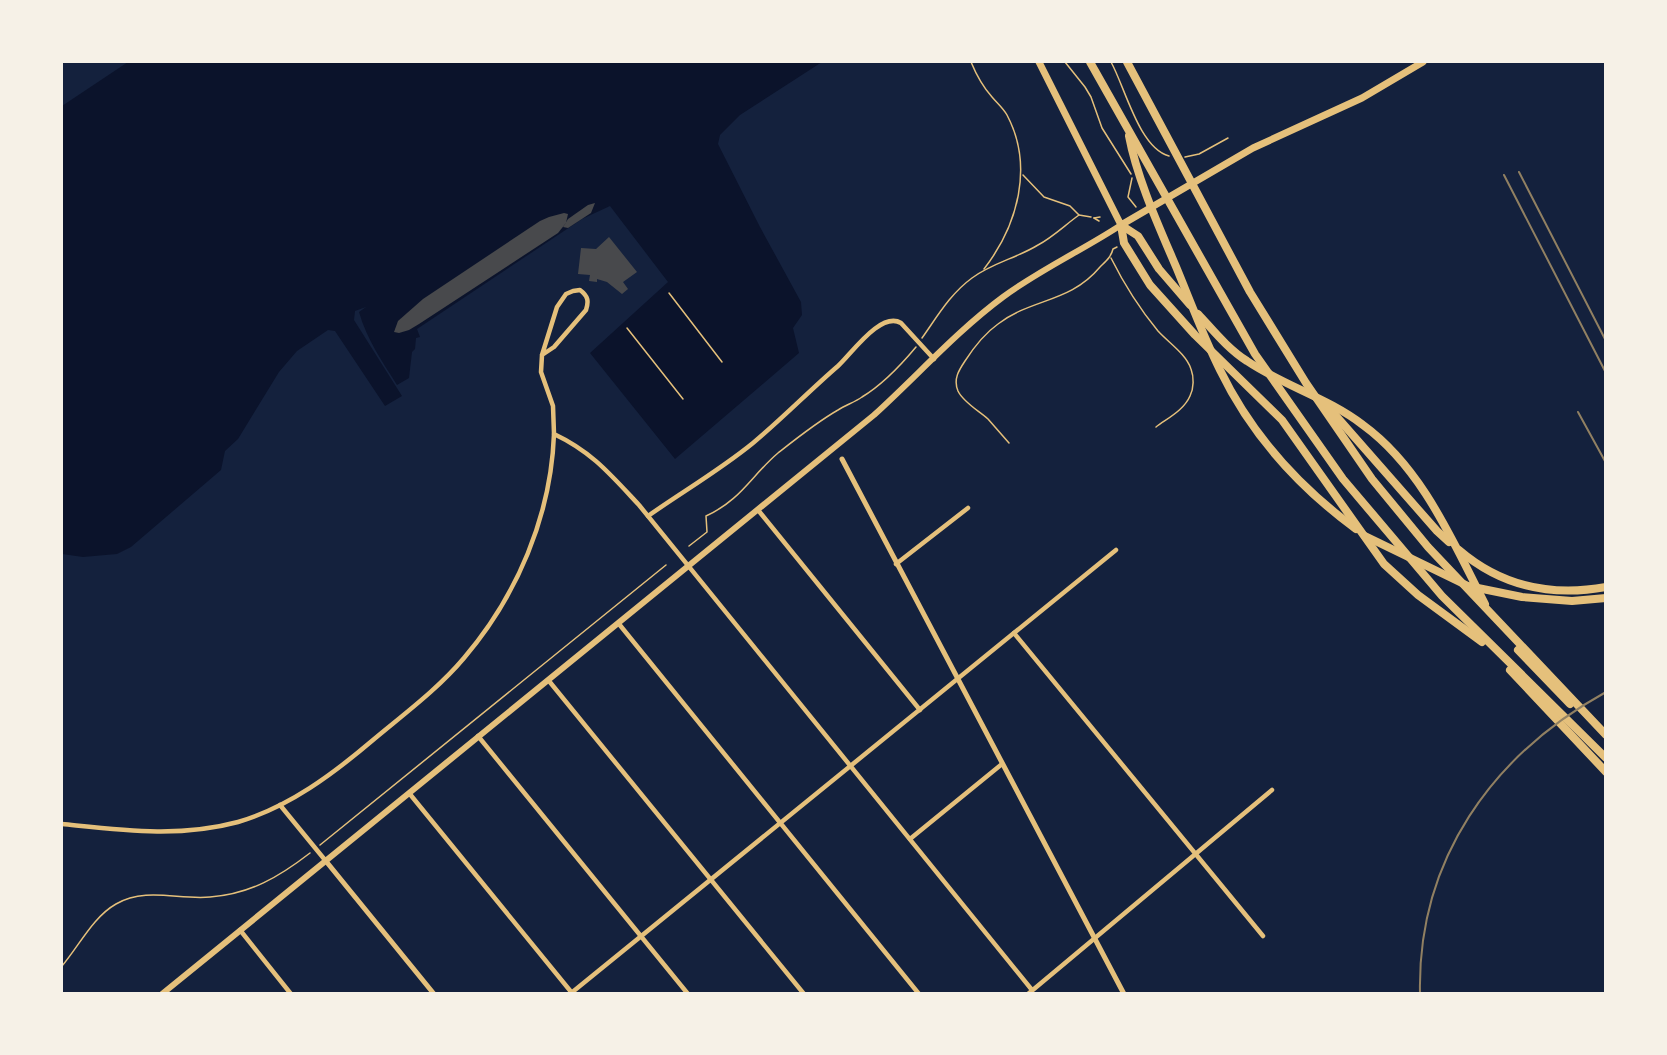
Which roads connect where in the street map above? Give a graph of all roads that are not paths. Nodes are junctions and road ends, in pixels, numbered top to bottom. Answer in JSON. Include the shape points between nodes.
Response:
{"nodes":[{"id":1,"x":1039,"y":62,"type":"edge"},
{"id":2,"x":1090,"y":62,"type":"edge"},
{"id":3,"x":1127,"y":62,"type":"edge"},
{"id":4,"x":1423,"y":62,"type":"edge"},
{"id":5,"x":1127,"y":128,"type":"junction"},
{"id":6,"x":1122,"y":225,"type":"junction"},
{"id":7,"x":542,"y":355,"type":"junction"},
{"id":8,"x":934,"y":359,"type":"junction"},
{"id":9,"x":1306,"y":383,"type":"junction"},
{"id":10,"x":554,"y":434,"type":"junction"},
{"id":11,"x":835,"y":446,"type":"junction"},
{"id":12,"x":842,"y":459,"type":"joint"},
{"id":13,"x":968,"y":508,"type":"dead end"},
{"id":14,"x":758,"y":510,"type":"junction"},
{"id":15,"x":648,"y":516,"type":"junction"},
{"id":16,"x":1116,"y":550,"type":"dead end"},
{"id":17,"x":896,"y":564,"type":"junction"},
{"id":18,"x":689,"y":567,"type":"junction"},
{"id":19,"x":1605,"y":587,"type":"edge"},
{"id":20,"x":1605,"y":598,"type":"edge"},
{"id":21,"x":618,"y":624,"type":"junction"},
{"id":22,"x":1014,"y":633,"type":"junction"},
{"id":23,"x":958,"y":679,"type":"junction"},
{"id":24,"x":549,"y":681,"type":"junction"},
{"id":25,"x":920,"y":710,"type":"junction"},
{"id":26,"x":478,"y":736,"type":"junction"},
{"id":27,"x":1605,"y":736,"type":"edge"},
{"id":28,"x":1605,"y":758,"type":"edge"},
{"id":29,"x":1002,"y":764,"type":"junction"},
{"id":30,"x":851,"y":766,"type":"junction"},
{"id":31,"x":1605,"y":772,"type":"edge"},
{"id":32,"x":1272,"y":790,"type":"dead end"},
{"id":33,"x":409,"y":793,"type":"junction"},
{"id":34,"x":280,"y":805,"type":"junction"},
{"id":35,"x":780,"y":823,"type":"junction"},
{"id":36,"x":62,"y":824,"type":"edge"},
{"id":37,"x":910,"y":839,"type":"junction"},
{"id":38,"x":1196,"y":854,"type":"junction"},
{"id":39,"x":325,"y":860,"type":"junction"},
{"id":40,"x":711,"y":879,"type":"junction"},
{"id":41,"x":240,"y":930,"type":"junction"},
{"id":42,"x":641,"y":936,"type":"junction"},
{"id":43,"x":1263,"y":936,"type":"dead end"},
{"id":44,"x":1095,"y":938,"type":"junction"},
{"id":45,"x":1030,"y":992,"type":"edge"},
{"id":46,"x":162,"y":993,"type":"edge"},
{"id":47,"x":291,"y":993,"type":"edge"},
{"id":48,"x":434,"y":993,"type":"edge"},
{"id":49,"x":571,"y":993,"type":"edge"},
{"id":50,"x":688,"y":993,"type":"edge"},
{"id":51,"x":804,"y":993,"type":"edge"},
{"id":52,"x":920,"y":993,"type":"edge"},
{"id":53,"x":1124,"y":993,"type":"edge"}],
"edges":[{"from":1,"to":6,"type":"main road"},
{"from":2,"to":5,"type":"highway"},
{"from":3,"to":9,"type":"highway","via":[[1250,292]]},
{"from":4,"to":6,"type":"main road","via":[[1362,98],[1253,148]]},
{"from":5,"to":20,"type":"highway","via":[[1132,155],[1220,371],[1242,410],[1294,475],[1329,509],[1371,540],[1468,586],[1522,597],[1572,601]]},
{"from":5,"to":28,"type":"highway","via":[[1255,354],[1343,479],[1442,596]]},
{"from":6,"to":8,"type":"main road","via":[[1002,297]]},
{"from":6,"to":27,"type":"highway","via":[[1138,236],[1171,284],[1237,354],[1355,418],[1391,448],[1430,500],[1506,637]]},
{"from":6,"to":31,"type":"highway","via":[[1124,243],[1150,285],[1282,420],[1384,564],[1418,595],[1486,645]]},
{"from":7,"to":7,"type":"street","via":[[586,310],[586,295],[580,290],[566,294],[557,307]]},
{"from":7,"to":10,"type":"street","via":[[541,372],[553,406]]},
{"from":8,"to":11,"type":"main road"},
{"from":8,"to":15,"type":"street","via":[[901,323],[887,320],[753,444]]},
{"from":9,"to":19,"type":"highway","via":[[1437,531],[1470,559],[1529,587],[1564,591]]},
{"from":9,"to":27,"type":"highway","via":[[1372,479],[1428,547]]},
{"from":10,"to":15,"type":"street","via":[[598,461]]},
{"from":10,"to":34,"type":"street","via":[[543,511],[530,550],[494,620],[464,659],[422,700],[348,761]]},
{"from":11,"to":12,"type":"street"},
{"from":11,"to":14,"type":"main road"},
{"from":12,"to":17,"type":"street"},
{"from":13,"to":17,"type":"street"},
{"from":14,"to":18,"type":"main road"},
{"from":14,"to":25,"type":"street"},
{"from":15,"to":18,"type":"street"},
{"from":16,"to":22,"type":"street"},
{"from":17,"to":23,"type":"street"},
{"from":18,"to":21,"type":"main road"},
{"from":18,"to":30,"type":"street"},
{"from":21,"to":24,"type":"main road"},
{"from":21,"to":35,"type":"street"},
{"from":22,"to":23,"type":"street"},
{"from":22,"to":38,"type":"street"},
{"from":23,"to":25,"type":"street"},
{"from":23,"to":29,"type":"street"},
{"from":24,"to":26,"type":"main road"},
{"from":24,"to":40,"type":"street"},
{"from":25,"to":30,"type":"street"},
{"from":26,"to":33,"type":"main road"},
{"from":26,"to":42,"type":"street"},
{"from":29,"to":37,"type":"street"},
{"from":29,"to":44,"type":"street"},
{"from":30,"to":35,"type":"street"},
{"from":30,"to":37,"type":"street"},
{"from":32,"to":38,"type":"street"},
{"from":33,"to":39,"type":"main road"},
{"from":33,"to":49,"type":"street"},
{"from":34,"to":36,"type":"street","via":[[238,821],[187,831]]},
{"from":34,"to":39,"type":"street"},
{"from":35,"to":40,"type":"street"},
{"from":35,"to":52,"type":"street"},
{"from":37,"to":45,"type":"street"},
{"from":38,"to":43,"type":"street"},
{"from":38,"to":44,"type":"street"},
{"from":39,"to":41,"type":"main road"},
{"from":39,"to":48,"type":"street"},
{"from":40,"to":42,"type":"street"},
{"from":40,"to":51,"type":"street"},
{"from":41,"to":46,"type":"main road"},
{"from":41,"to":47,"type":"street"},
{"from":42,"to":49,"type":"street"},
{"from":42,"to":50,"type":"street"},
{"from":44,"to":45,"type":"street"},
{"from":44,"to":53,"type":"street"}]}
